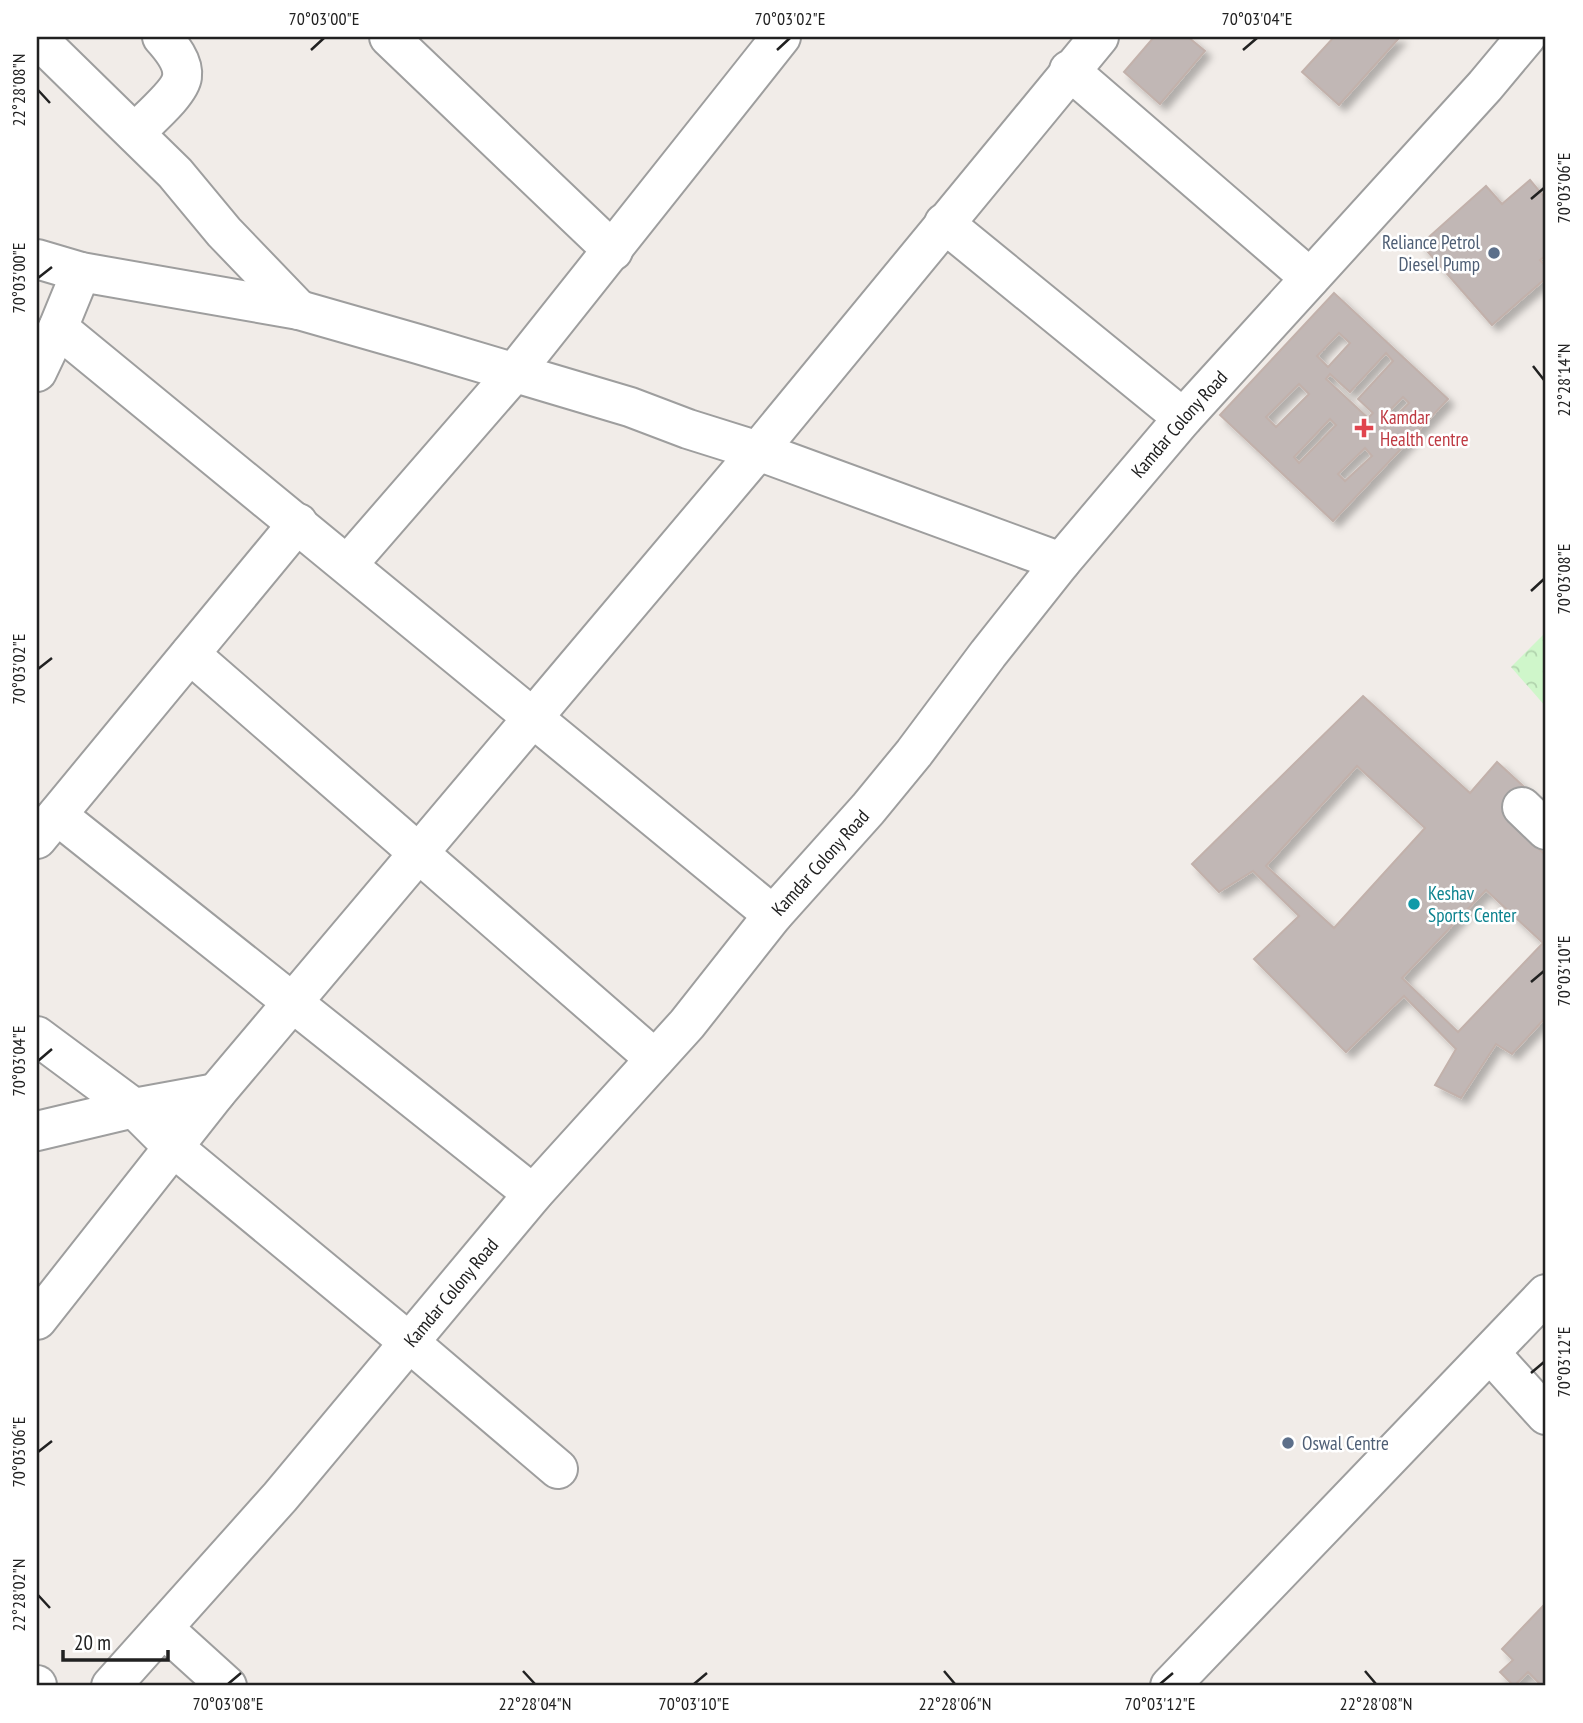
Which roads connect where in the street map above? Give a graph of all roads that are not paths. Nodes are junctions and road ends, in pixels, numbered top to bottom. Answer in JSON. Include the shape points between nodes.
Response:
{"nodes":[{"id":1,"x":162,"y":37,"type":"edge"},
{"id":2,"x":389,"y":37,"type":"edge"},
{"id":3,"x":1098,"y":37,"type":"edge"},
{"id":4,"x":1526,"y":37,"type":"edge"},
{"id":5,"x":37,"y":38,"type":"edge"},
{"id":6,"x":764,"y":43,"type":"edge"},
{"id":7,"x":1069,"y":70,"type":"junction"},
{"id":8,"x":135,"y":133,"type":"junction"},
{"id":9,"x":944,"y":223,"type":"junction"},
{"id":10,"x":613,"y":251,"type":"junction"},
{"id":11,"x":37,"y":259,"type":"edge"},
{"id":12,"x":81,"y":272,"type":"junction"},
{"id":13,"x":1310,"y":278,"type":"junction"},
{"id":14,"x":299,"y":310,"type":"junction"},
{"id":15,"x":58,"y":328,"type":"junction"},
{"id":16,"x":37,"y":372,"type":"edge"},
{"id":17,"x":514,"y":373,"type":"junction"},
{"id":18,"x":1183,"y":418,"type":"junction"},
{"id":19,"x":758,"y":451,"type":"junction"},
{"id":20,"x":299,"y":523,"type":"junction"},
{"id":21,"x":1061,"y":562,"type":"junction"},
{"id":22,"x":348,"y":564,"type":"junction"},
{"id":23,"x":190,"y":654,"type":"junction"},
{"id":24,"x":533,"y":716,"type":"junction"},
{"id":25,"x":47,"y":827,"type":"edge"},
{"id":26,"x":418,"y":852,"type":"junction"},
{"id":27,"x":773,"y":915,"type":"junction"},
{"id":28,"x":292,"y":1003,"type":"junction"},
{"id":29,"x":37,"y":1036,"type":"edge"},
{"id":30,"x":655,"y":1059,"type":"junction"},
{"id":31,"x":216,"y":1093,"type":"junction"},
{"id":32,"x":134,"y":1108,"type":"junction"},
{"id":33,"x":37,"y":1130,"type":"edge"},
{"id":34,"x":173,"y":1147,"type":"junction"},
{"id":35,"x":533,"y":1195,"type":"junction"},
{"id":36,"x":1546,"y":1294,"type":"edge"},
{"id":37,"x":37,"y":1320,"type":"edge"},
{"id":38,"x":410,"y":1343,"type":"junction"},
{"id":39,"x":1490,"y":1353,"type":"junction"},
{"id":40,"x":1546,"y":1415,"type":"edge"},
{"id":41,"x":558,"y":1469,"type":"dead end"},
{"id":42,"x":163,"y":1628,"type":"junction"},
{"id":43,"x":111,"y":1686,"type":"edge"},
{"id":44,"x":227,"y":1686,"type":"edge"},
{"id":45,"x":1170,"y":1686,"type":"edge"}],
"edges":[{"from":1,"to":8,"type":"street","via":[[176,54],[183,76]]},
{"from":2,"to":10,"type":"street"},
{"from":3,"to":7,"type":"street"},
{"from":4,"to":13,"type":"street","name":"Kamdar Colony Road"},
{"from":5,"to":8,"type":"street"},
{"from":6,"to":10,"type":"street"},
{"from":7,"to":9,"type":"street"},
{"from":7,"to":13,"type":"street"},
{"from":8,"to":14,"type":"street"},
{"from":9,"to":18,"type":"street"},
{"from":9,"to":19,"type":"street"},
{"from":10,"to":17,"type":"street"},
{"from":11,"to":12,"type":"street"},
{"from":12,"to":14,"type":"street"},
{"from":12,"to":15,"type":"street"},
{"from":13,"to":18,"type":"street","name":"Kamdar Colony Road"},
{"from":14,"to":17,"type":"street"},
{"from":15,"to":16,"type":"street"},
{"from":15,"to":20,"type":"street"},
{"from":17,"to":19,"type":"street"},
{"from":17,"to":22,"type":"street"},
{"from":18,"to":21,"type":"street","name":"Kamdar Colony Road"},
{"from":19,"to":21,"type":"street"},
{"from":19,"to":24,"type":"street"},
{"from":20,"to":22,"type":"street"},
{"from":20,"to":23,"type":"street"},
{"from":21,"to":27,"type":"street","name":"Kamdar Colony Road","via":[[914,753]]},
{"from":22,"to":24,"type":"street"},
{"from":23,"to":25,"type":"street"},
{"from":23,"to":26,"type":"street"},
{"from":24,"to":26,"type":"street"},
{"from":24,"to":27,"type":"street"},
{"from":25,"to":28,"type":"street"},
{"from":26,"to":28,"type":"street"},
{"from":26,"to":30,"type":"street"},
{"from":27,"to":30,"type":"street","name":"Kamdar Colony Road"},
{"from":28,"to":31,"type":"street"},
{"from":28,"to":35,"type":"street"},
{"from":29,"to":32,"type":"street"},
{"from":30,"to":35,"type":"street","name":"Kamdar Colony Road"},
{"from":31,"to":32,"type":"street"},
{"from":31,"to":34,"type":"street"},
{"from":32,"to":33,"type":"street"},
{"from":32,"to":34,"type":"street"},
{"from":34,"to":37,"type":"street"},
{"from":34,"to":38,"type":"street"},
{"from":35,"to":38,"type":"street","name":"Kamdar Colony Road"},
{"from":36,"to":39,"type":"street"},
{"from":38,"to":41,"type":"street"},
{"from":38,"to":42,"type":"street","name":"Kamdar Colony Road"},
{"from":39,"to":40,"type":"street"},
{"from":39,"to":45,"type":"street"},
{"from":42,"to":43,"type":"street","name":"Kamdar Colony Road"},
{"from":42,"to":44,"type":"street"}]}
